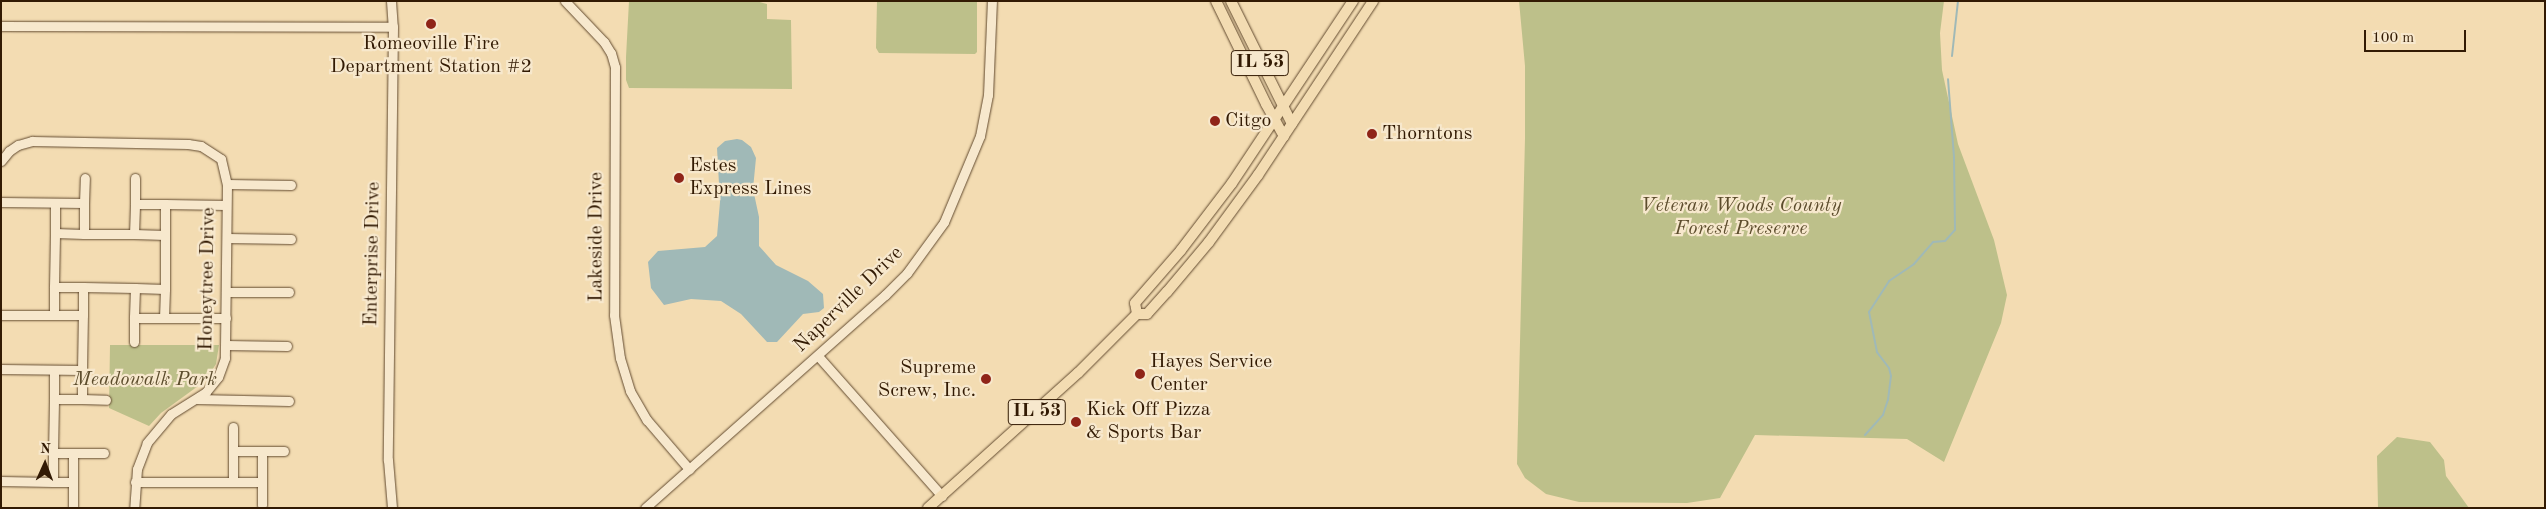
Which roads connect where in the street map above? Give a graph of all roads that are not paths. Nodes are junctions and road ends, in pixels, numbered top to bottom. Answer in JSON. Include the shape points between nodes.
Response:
{"nodes":[{"id":1,"x":391,"y":1,"type":"edge"},
{"id":2,"x":565,"y":1,"type":"edge"},
{"id":3,"x":992,"y":1,"type":"edge"},
{"id":4,"x":1216,"y":1,"type":"edge"},
{"id":5,"x":1231,"y":1,"type":"edge"},
{"id":6,"x":1354,"y":1,"type":"edge"},
{"id":7,"x":1373,"y":1,"type":"edge"},
{"id":8,"x":1,"y":26,"type":"edge"},
{"id":9,"x":393,"y":28,"type":"junction"},
{"id":10,"x":1283,"y":107,"type":"junction"},
{"id":11,"x":1274,"y":120,"type":"junction"},
{"id":12,"x":1292,"y":124,"type":"junction"},
{"id":13,"x":1284,"y":136,"type":"junction"},
{"id":14,"x":1,"y":161,"type":"edge"},
{"id":15,"x":85,"y":178,"type":"dead end"},
{"id":16,"x":135,"y":178,"type":"dead end"},
{"id":17,"x":227,"y":184,"type":"junction"},
{"id":18,"x":291,"y":184,"type":"dead end"},
{"id":19,"x":1,"y":202,"type":"edge"},
{"id":20,"x":55,"y":203,"type":"junction"},
{"id":21,"x":84,"y":203,"type":"junction"},
{"id":22,"x":135,"y":204,"type":"junction"},
{"id":23,"x":165,"y":204,"type":"junction"},
{"id":24,"x":226,"y":205,"type":"junction"},
{"id":25,"x":55,"y":233,"type":"junction"},
{"id":26,"x":84,"y":234,"type":"junction"},
{"id":27,"x":134,"y":234,"type":"junction"},
{"id":28,"x":165,"y":235,"type":"junction"},
{"id":29,"x":227,"y":238,"type":"junction"},
{"id":30,"x":290,"y":239,"type":"dead end"},
{"id":31,"x":54,"y":287,"type":"junction"},
{"id":32,"x":84,"y":288,"type":"junction"},
{"id":33,"x":135,"y":288,"type":"junction"},
{"id":34,"x":164,"y":289,"type":"junction"},
{"id":35,"x":226,"y":292,"type":"junction"},
{"id":36,"x":289,"y":292,"type":"dead end"},
{"id":37,"x":1137,"y":314,"type":"junction"},
{"id":38,"x":1,"y":315,"type":"edge"},
{"id":39,"x":54,"y":315,"type":"junction"},
{"id":40,"x":83,"y":315,"type":"junction"},
{"id":41,"x":134,"y":318,"type":"junction"},
{"id":42,"x":164,"y":318,"type":"junction"},
{"id":43,"x":226,"y":318,"type":"junction"},
{"id":44,"x":134,"y":342,"type":"dead end"},
{"id":45,"x":226,"y":345,"type":"junction"},
{"id":46,"x":288,"y":346,"type":"dead end"},
{"id":47,"x":818,"y":356,"type":"junction"},
{"id":48,"x":1,"y":369,"type":"edge"},
{"id":49,"x":54,"y":370,"type":"junction"},
{"id":50,"x":82,"y":370,"type":"junction"},
{"id":51,"x":54,"y":399,"type":"junction"},
{"id":52,"x":82,"y":399,"type":"junction"},
{"id":53,"x":197,"y":399,"type":"junction"},
{"id":54,"x":106,"y":400,"type":"dead end"},
{"id":55,"x":289,"y":401,"type":"dead end"},
{"id":56,"x":233,"y":426,"type":"dead end"},
{"id":57,"x":233,"y":451,"type":"junction"},
{"id":58,"x":262,"y":451,"type":"junction"},
{"id":59,"x":284,"y":451,"type":"dead end"},
{"id":60,"x":53,"y":453,"type":"junction"},
{"id":61,"x":73,"y":453,"type":"junction"},
{"id":62,"x":104,"y":453,"type":"dead end"},
{"id":63,"x":689,"y":469,"type":"junction"},
{"id":64,"x":1,"y":481,"type":"edge"},
{"id":65,"x":52,"y":482,"type":"junction"},
{"id":66,"x":73,"y":482,"type":"junction"},
{"id":67,"x":135,"y":482,"type":"junction"},
{"id":68,"x":233,"y":482,"type":"junction"},
{"id":69,"x":262,"y":482,"type":"junction"},
{"id":70,"x":942,"y":496,"type":"junction"},
{"id":71,"x":262,"y":505,"type":"dead end"},
{"id":72,"x":72,"y":506,"type":"dead end"},
{"id":73,"x":134,"y":508,"type":"edge"},
{"id":74,"x":392,"y":508,"type":"edge"},
{"id":75,"x":645,"y":508,"type":"edge"},
{"id":76,"x":928,"y":508,"type":"edge"}],
"edges":[{"from":1,"to":9,"type":"street","name":"Enterprise Drive"},
{"from":2,"to":63,"type":"street","name":"Lakeside Drive","via":[[604,42],[615,67],[614,315],[620,358],[630,391],[647,420]]},
{"from":3,"to":47,"type":"street","name":"Naperville Drive","via":[[991,62],[983,121],[963,182],[944,222],[907,273]]},
{"from":4,"to":11,"type":"main road","number":"IL 53"},
{"from":5,"to":10,"type":"main road","number":"IL 53"},
{"from":6,"to":10,"type":"main road"},
{"from":7,"to":12,"type":"main road"},
{"from":8,"to":9,"type":"street"},
{"from":9,"to":74,"type":"street","name":"Enterprise Drive","via":[[388,396]]},
{"from":10,"to":11,"type":"main road"},
{"from":10,"to":12,"type":"main road","number":"IL 53"},
{"from":11,"to":13,"type":"main road","number":"IL 53"},
{"from":11,"to":37,"type":"main road","number":"IL 53","via":[[1218,202],[1135,304]]},
{"from":12,"to":13,"type":"main road","number":"IL 53"},
{"from":13,"to":37,"type":"main road","number":"IL 53","via":[[1194,260],[1147,314]]},
{"from":14,"to":17,"type":"street","name":"Honeytree Drive","via":[[18,145],[32,141],[201,146],[221,159]]},
{"from":15,"to":21,"type":"street"},
{"from":16,"to":22,"type":"street"},
{"from":17,"to":18,"type":"street"},
{"from":17,"to":24,"type":"street","name":"Honeytree Drive"},
{"from":19,"to":20,"type":"street"},
{"from":20,"to":21,"type":"street"},
{"from":20,"to":25,"type":"street"},
{"from":21,"to":26,"type":"street"},
{"from":22,"to":23,"type":"street"},
{"from":22,"to":27,"type":"street"},
{"from":23,"to":24,"type":"street"},
{"from":23,"to":28,"type":"street"},
{"from":24,"to":29,"type":"street","name":"Honeytree Drive"},
{"from":25,"to":26,"type":"street"},
{"from":25,"to":31,"type":"street"},
{"from":26,"to":27,"type":"street"},
{"from":27,"to":28,"type":"street"},
{"from":28,"to":34,"type":"street"},
{"from":29,"to":30,"type":"street"},
{"from":29,"to":35,"type":"street","name":"Honeytree Drive"},
{"from":31,"to":32,"type":"street"},
{"from":31,"to":39,"type":"street"},
{"from":32,"to":33,"type":"street"},
{"from":32,"to":40,"type":"street"},
{"from":33,"to":34,"type":"street"},
{"from":33,"to":41,"type":"street"},
{"from":34,"to":42,"type":"street"},
{"from":35,"to":36,"type":"street"},
{"from":35,"to":43,"type":"street","name":"Honeytree Drive"},
{"from":37,"to":70,"type":"main road","number":"IL 53","via":[[1078,374]]},
{"from":38,"to":39,"type":"street"},
{"from":39,"to":40,"type":"street"},
{"from":40,"to":50,"type":"street"},
{"from":41,"to":42,"type":"street"},
{"from":41,"to":44,"type":"street"},
{"from":42,"to":43,"type":"street"},
{"from":43,"to":45,"type":"street","name":"Honeytree Drive"},
{"from":45,"to":46,"type":"street"},
{"from":45,"to":53,"type":"street","name":"Honeytree Drive","via":[[218,377]]},
{"from":47,"to":63,"type":"street","name":"Naperville Drive"},
{"from":47,"to":70,"type":"street"},
{"from":48,"to":49,"type":"street"},
{"from":49,"to":50,"type":"street"},
{"from":49,"to":51,"type":"street"},
{"from":50,"to":52,"type":"street"},
{"from":51,"to":52,"type":"street"},
{"from":51,"to":60,"type":"street"},
{"from":52,"to":54,"type":"street"},
{"from":53,"to":55,"type":"street"},
{"from":53,"to":67,"type":"street","name":"Honeytree Drive","via":[[171,414],[154,433],[141,455]]},
{"from":56,"to":57,"type":"street"},
{"from":57,"to":58,"type":"street"},
{"from":57,"to":68,"type":"street"},
{"from":58,"to":59,"type":"street"},
{"from":58,"to":69,"type":"street"},
{"from":60,"to":61,"type":"street"},
{"from":60,"to":65,"type":"street"},
{"from":61,"to":62,"type":"street"},
{"from":61,"to":66,"type":"street"},
{"from":63,"to":75,"type":"street","name":"Naperville Drive"},
{"from":64,"to":65,"type":"street"},
{"from":65,"to":66,"type":"street"},
{"from":66,"to":72,"type":"street"},
{"from":67,"to":68,"type":"street"},
{"from":67,"to":73,"type":"street","name":"Honeytree Drive"},
{"from":68,"to":69,"type":"street"},
{"from":69,"to":71,"type":"street"},
{"from":70,"to":76,"type":"main road","number":"IL 53"}]}
